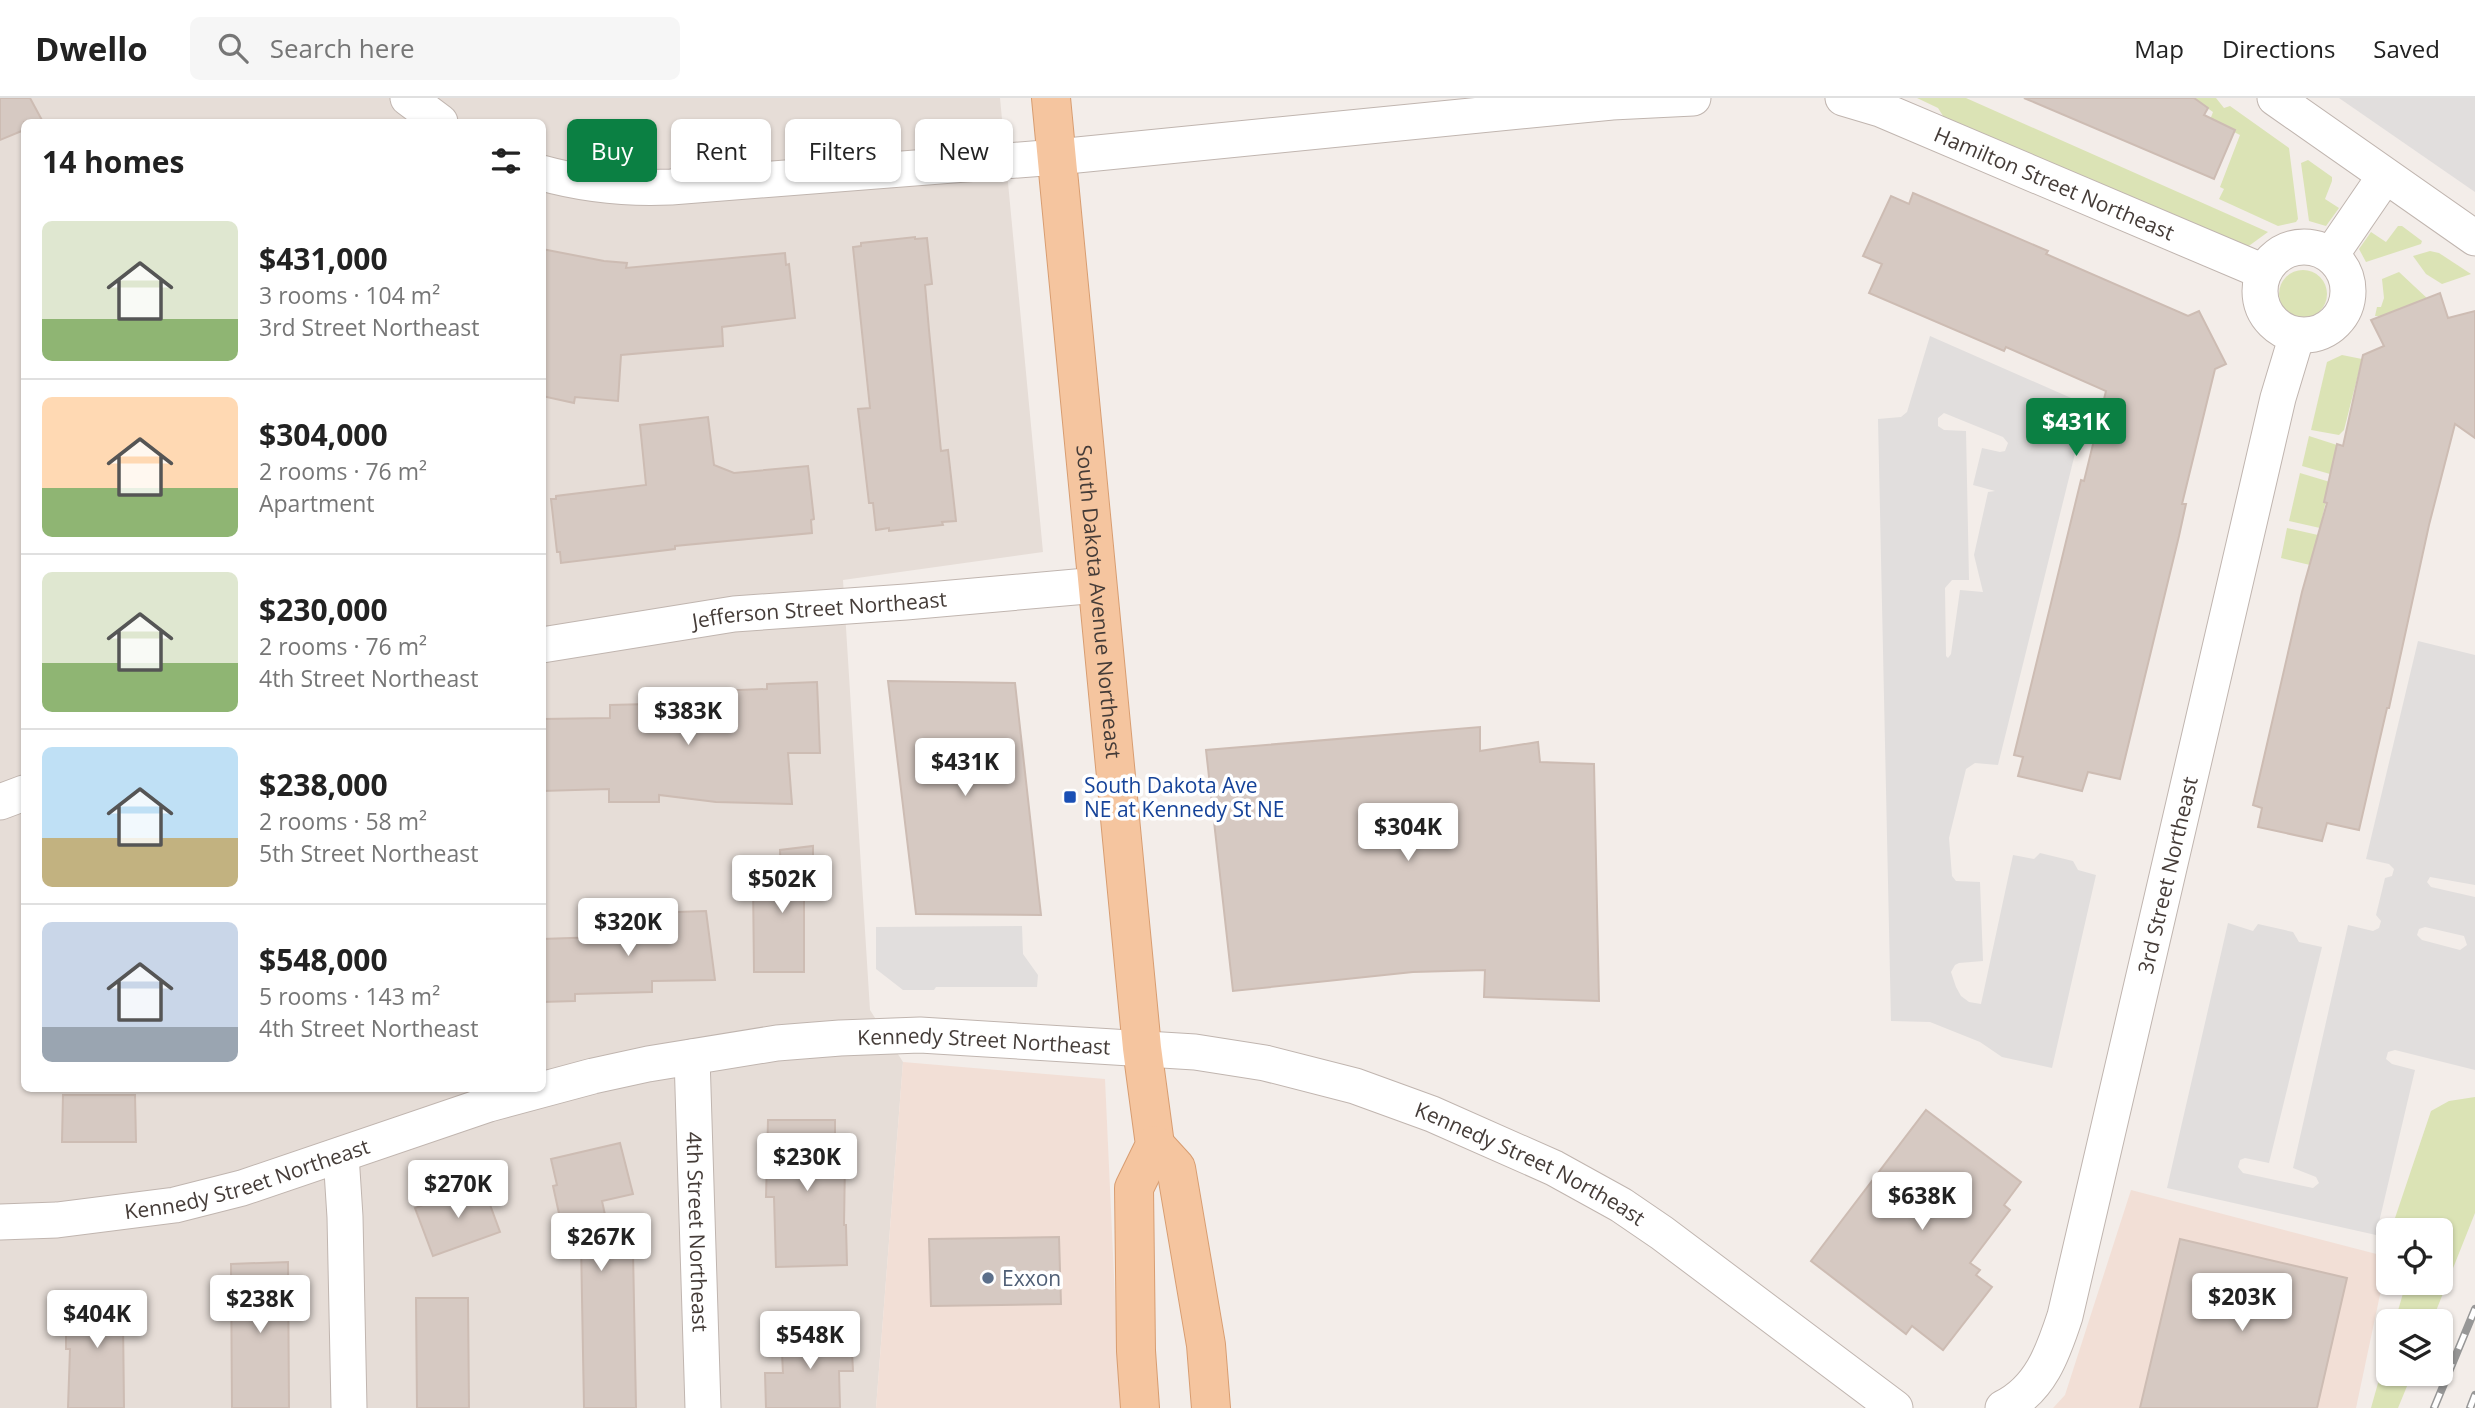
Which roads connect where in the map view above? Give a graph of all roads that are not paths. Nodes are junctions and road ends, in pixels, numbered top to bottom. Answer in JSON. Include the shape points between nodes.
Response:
{"nodes":[{"id":1,"x":408,"y":98,"type":"edge"},
{"id":2,"x":1051,"y":98,"type":"edge"},
{"id":3,"x":1693,"y":98,"type":"edge"},
{"id":4,"x":1843,"y":98,"type":"edge"},
{"id":5,"x":2275,"y":98,"type":"edge"},
{"id":6,"x":436,"y":119,"type":"edge"},
{"id":7,"x":1057,"y":157,"type":"junction"},
{"id":8,"x":546,"y":174,"type":"edge"},
{"id":9,"x":2385,"y":176,"type":"junction"},
{"id":10,"x":2475,"y":239,"type":"edge"},
{"id":11,"x":2331,"y":256,"type":"junction"},
{"id":12,"x":2264,"y":272,"type":"junction"},
{"id":13,"x":2297,"y":335,"type":"junction"},
{"id":14,"x":1098,"y":585,"type":"junction"},
{"id":15,"x":546,"y":644,"type":"edge"},
{"id":16,"x":21,"y":794,"type":"edge"},
{"id":17,"x":0,"y":802,"type":"edge"},
{"id":18,"x":1142,"y":1048,"type":"junction"},
{"id":19,"x":692,"y":1057,"type":"junction"},
{"id":20,"x":546,"y":1089,"type":"edge"},
{"id":21,"x":533,"y":1092,"type":"edge"},
{"id":22,"x":1155,"y":1145,"type":"junction"},
{"id":23,"x":341,"y":1155,"type":"junction"},
{"id":24,"x":0,"y":1222,"type":"edge"},
{"id":25,"x":2008,"y":1405,"type":"edge"},
{"id":26,"x":349,"y":1408,"type":"edge"},
{"id":27,"x":703,"y":1408,"type":"edge"},
{"id":28,"x":1140,"y":1408,"type":"edge"},
{"id":29,"x":1211,"y":1408,"type":"edge"},
{"id":30,"x":1895,"y":1408,"type":"edge"}],
"edges":[{"from":1,"to":6,"type":"street"},
{"from":2,"to":7,"type":"main road","name":"South Dakota Avenue Northeast"},
{"from":3,"to":7,"type":"street"},
{"from":4,"to":12,"type":"street","name":"Hamilton Street Northeast","via":[[1872,106]]},
{"from":5,"to":9,"type":"street"},
{"from":7,"to":8,"type":"street","via":[[653,188],[601,185]]},
{"from":7,"to":14,"type":"main road","name":"South Dakota Avenue Northeast"},
{"from":9,"to":10,"type":"street"},
{"from":9,"to":11,"type":"street"},
{"from":11,"to":12,"type":"street","via":[[2320,249],[2293,248],[2271,261]]},
{"from":11,"to":13,"type":"street","via":[[2348,280],[2345,309],[2325,330]]},
{"from":12,"to":13,"type":"street","via":[[2260,285],[2264,312],[2283,331]]},
{"from":13,"to":25,"type":"street","name":"3rd Street Northeast","via":[[2272,424],[2065,1316],[2050,1360],[2032,1385]]},
{"from":14,"to":15,"type":"street","name":"Jefferson Street Northeast","via":[[734,614]]},
{"from":14,"to":18,"type":"main road","name":"South Dakota Avenue Northeast"},
{"from":16,"to":17,"type":"street"},
{"from":18,"to":19,"type":"street","name":"Kennedy Street Northeast","via":[[903,1035],[793,1042]]},
{"from":18,"to":22,"type":"main road","name":"South Dakota Avenue Northeast"},
{"from":18,"to":30,"type":"street","name":"Kennedy Street Northeast","via":[[1217,1055],[1318,1076],[1432,1114],[1554,1168],[1662,1233]]},
{"from":19,"to":20,"type":"street","name":"Kennedy Street Northeast"},
{"from":19,"to":27,"type":"street","name":"4th Street Northeast"},
{"from":21,"to":23,"type":"street","name":"Kennedy Street Northeast"},
{"from":22,"to":28,"type":"main road","via":[[1134,1188]]},
{"from":22,"to":29,"type":"main road","via":[[1176,1168],[1206,1345]]},
{"from":23,"to":24,"type":"street","name":"Kennedy Street Northeast","via":[[175,1205]]},
{"from":23,"to":26,"type":"street"}]}
